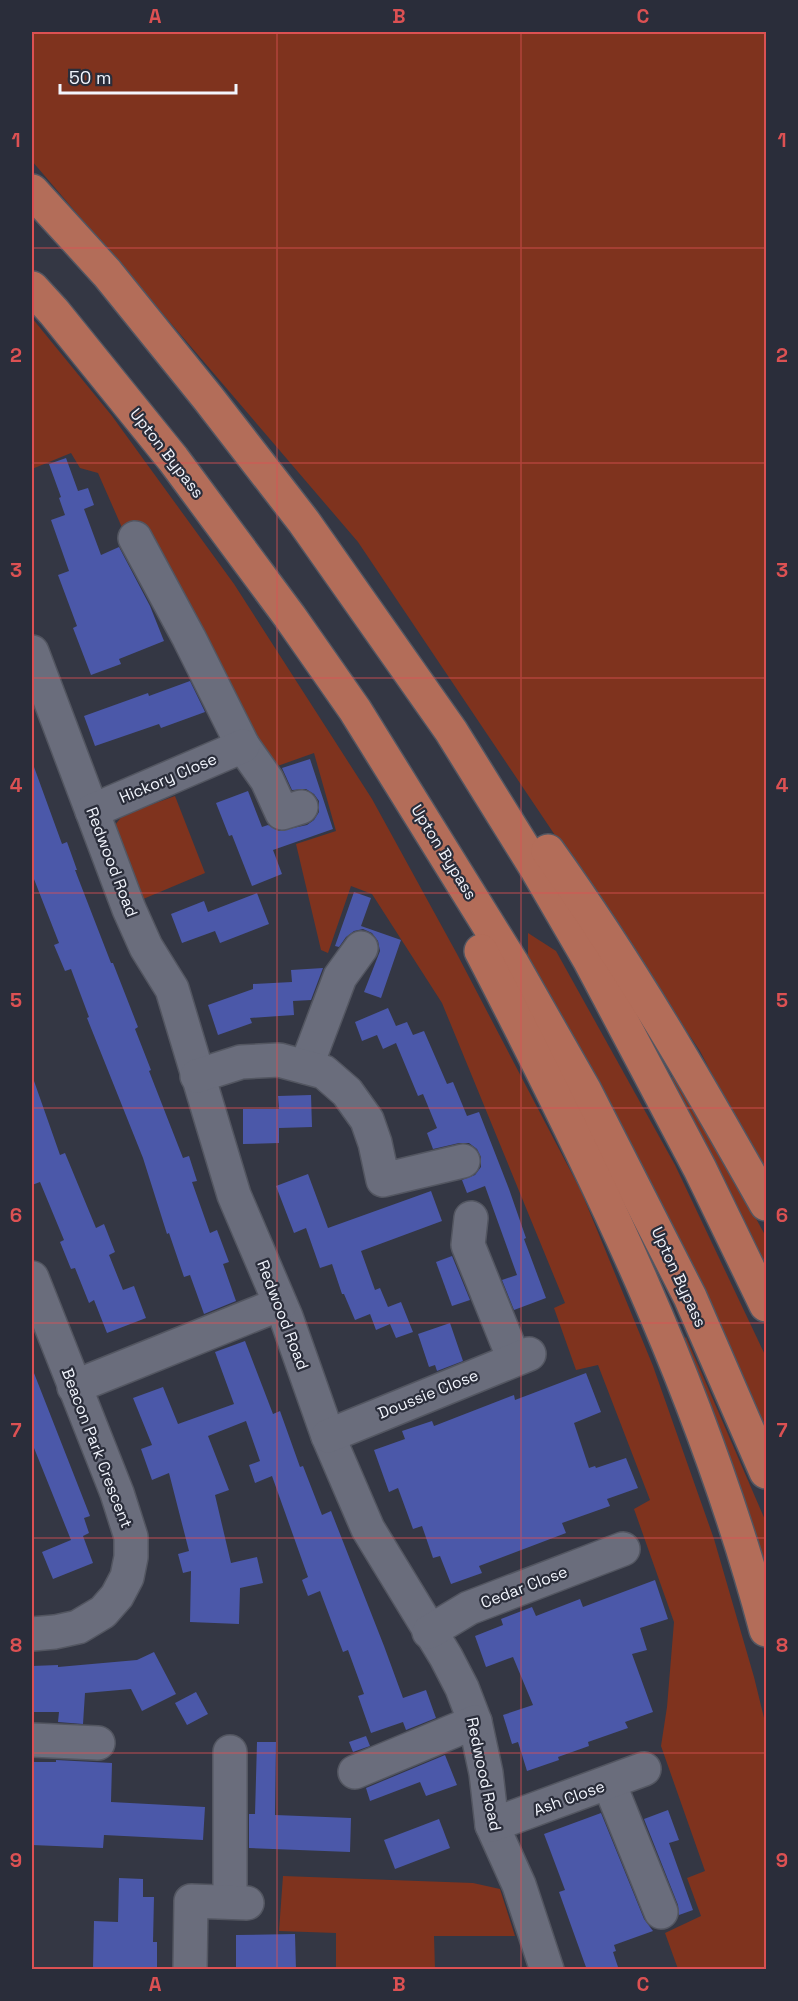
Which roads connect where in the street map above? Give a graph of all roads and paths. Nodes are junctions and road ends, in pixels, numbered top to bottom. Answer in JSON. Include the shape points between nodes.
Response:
{"nodes":[{"id":1,"x":32,"y":191,"type":"edge"},
{"id":2,"x":32,"y":288,"type":"edge"},
{"id":3,"x":135,"y":538,"type":"dead end"},
{"id":4,"x":32,"y":652,"type":"edge"},
{"id":5,"x":355,"y":710,"type":"junction"},
{"id":6,"x":451,"y":731,"type":"junction"},
{"id":7,"x":243,"y":746,"type":"junction"},
{"id":8,"x":301,"y":807,"type":"dead end"},
{"id":9,"x":92,"y":811,"type":"junction"},
{"id":10,"x":361,"y":948,"type":"dead end"},
{"id":11,"x":306,"y":1067,"type":"junction"},
{"id":12,"x":196,"y":1076,"type":"junction"},
{"id":13,"x":464,"y":1161,"type":"dead end"},
{"id":14,"x":766,"y":1204,"type":"edge"},
{"id":15,"x":471,"y":1218,"type":"dead end"},
{"id":16,"x":32,"y":1278,"type":"edge"},
{"id":17,"x":280,"y":1304,"type":"junction"},
{"id":18,"x":766,"y":1305,"type":"edge"},
{"id":19,"x":74,"y":1387,"type":"junction"},
{"id":20,"x":328,"y":1436,"type":"junction"},
{"id":21,"x":766,"y":1472,"type":"edge"},
{"id":22,"x":623,"y":1549,"type":"dead end"},
{"id":23,"x":766,"y":1630,"type":"edge"},
{"id":24,"x":429,"y":1632,"type":"junction"},
{"id":25,"x":32,"y":1634,"type":"edge"},
{"id":26,"x":475,"y":1722,"type":"junction"},
{"id":27,"x":32,"y":1740,"type":"edge"},
{"id":28,"x":98,"y":1743,"type":"dead end"},
{"id":29,"x":230,"y":1752,"type":"dead end"},
{"id":30,"x":644,"y":1769,"type":"dead end"},
{"id":31,"x":355,"y":1772,"type":"dead end"},
{"id":32,"x":609,"y":1783,"type":"junction"},
{"id":33,"x":492,"y":1825,"type":"junction"},
{"id":34,"x":661,"y":1912,"type":"dead end"},
{"id":35,"x":190,"y":1970,"type":"edge"},
{"id":36,"x":547,"y":1970,"type":"edge"}],
"edges":[{"from":1,"to":6,"type":"highway","via":[[107,273],[208,398],[304,522]]},
{"from":2,"to":5,"type":"highway","name":"Upton Bypass","via":[[173,459]]},
{"from":3,"to":7,"type":"street"},
{"from":4,"to":9,"type":"street","name":"Redwood Road"},
{"from":5,"to":21,"type":"highway","name":"Upton Bypass","via":[[512,963],[585,1091],[690,1297]]},
{"from":5,"to":23,"type":"highway","via":[[537,1059],[615,1221],[701,1426]]},
{"from":6,"to":14,"type":"highway","via":[[519,811],[591,911],[665,1029]]},
{"from":6,"to":18,"type":"highway","via":[[596,972],[700,1169]]},
{"from":7,"to":8,"type":"street","via":[[267,780],[282,813]]},
{"from":7,"to":9,"type":"street","name":"Hickory Close"},
{"from":9,"to":12,"type":"street","name":"Redwood Road","via":[[146,948],[172,989]]},
{"from":10,"to":11,"type":"street","via":[[340,977]]},
{"from":11,"to":12,"type":"street","via":[[279,1060],[241,1062]]},
{"from":11,"to":13,"type":"street","via":[[324,1072],[347,1092],[368,1120],[383,1180]]},
{"from":12,"to":17,"type":"street","name":"Redwood Road","via":[[234,1195]]},
{"from":15,"to":20,"type":"street","name":"Doussie Close","via":[[468,1245],[521,1357]]},
{"from":16,"to":19,"type":"street","name":"Beacon Park Crescent"},
{"from":17,"to":19,"type":"street"},
{"from":17,"to":20,"type":"street","name":"Redwood Road"},
{"from":19,"to":25,"type":"street","name":"Beacon Park Crescent","via":[[131,1537],[128,1577],[103,1612],[78,1627]]},
{"from":20,"to":24,"type":"street","name":"Redwood Road","via":[[368,1529]]},
{"from":22,"to":24,"type":"street","name":"Cedar Close","via":[[469,1608]]},
{"from":24,"to":26,"type":"street","name":"Redwood Road","via":[[462,1688]]},
{"from":26,"to":31,"type":"street"},
{"from":26,"to":33,"type":"street","name":"Redwood Road"},
{"from":27,"to":28,"type":"street"},
{"from":29,"to":35,"type":"street","via":[[239,1903],[191,1901]]},
{"from":30,"to":32,"type":"street","name":"Ash Close"},
{"from":32,"to":33,"type":"street","name":"Ash Close"},
{"from":32,"to":34,"type":"street"},
{"from":33,"to":36,"type":"street","name":"Redwood Road","via":[[519,1885]]}]}
